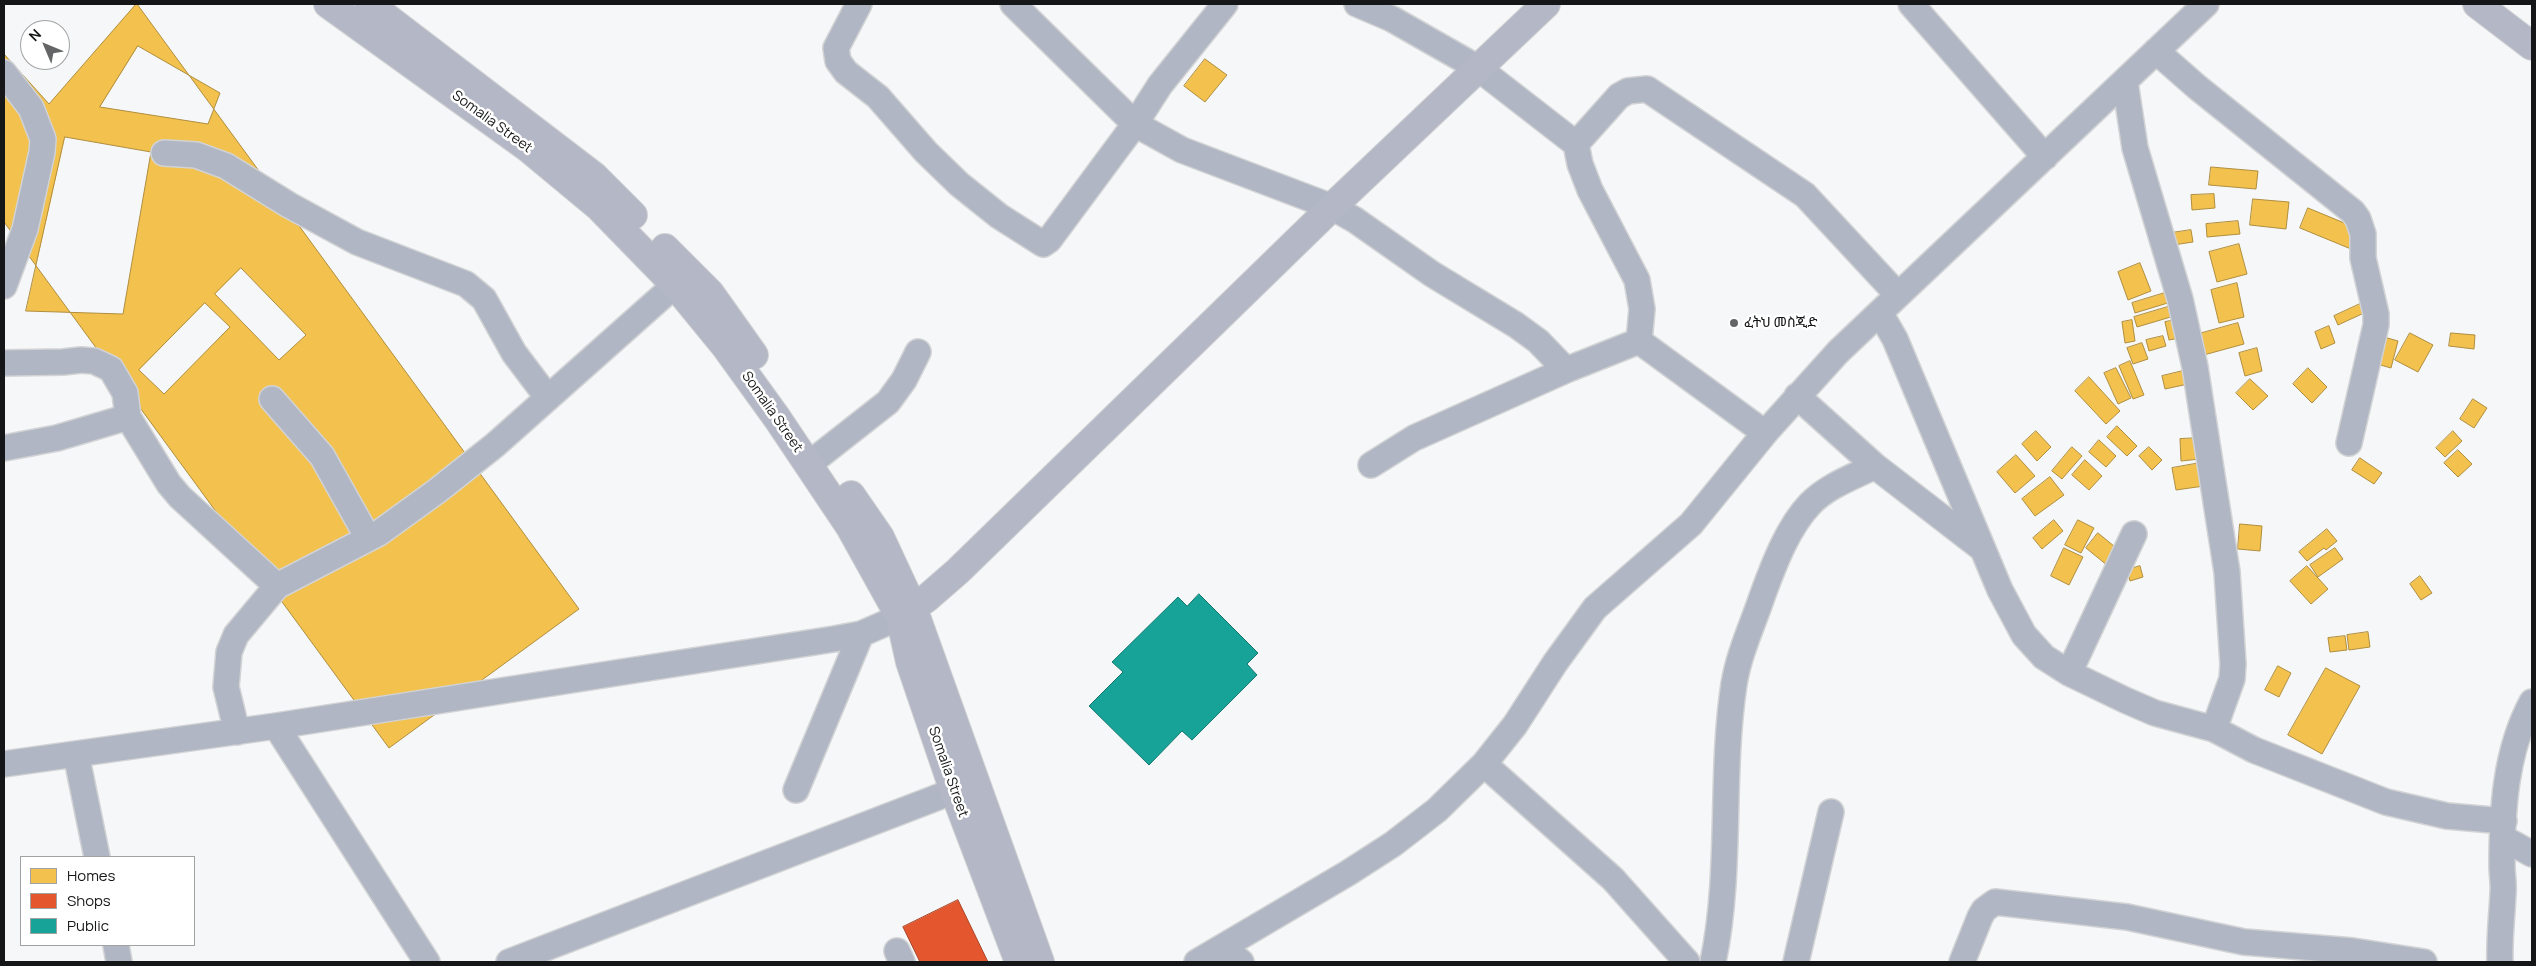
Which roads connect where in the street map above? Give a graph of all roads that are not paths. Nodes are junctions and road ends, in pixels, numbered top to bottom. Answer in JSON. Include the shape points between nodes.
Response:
{"nodes":[{"id":1,"x":328,"y":4,"type":"edge"},
{"id":2,"x":369,"y":4,"type":"edge"},
{"id":3,"x":858,"y":4,"type":"edge"},
{"id":4,"x":1013,"y":4,"type":"edge"},
{"id":5,"x":1225,"y":4,"type":"edge"},
{"id":6,"x":1357,"y":4,"type":"edge"},
{"id":7,"x":1546,"y":4,"type":"edge"},
{"id":8,"x":1911,"y":4,"type":"edge"},
{"id":9,"x":2206,"y":4,"type":"edge"},
{"id":10,"x":2477,"y":4,"type":"edge"},
{"id":11,"x":2532,"y":46,"type":"edge"},
{"id":12,"x":2156,"y":51,"type":"junction"},
{"id":13,"x":1478,"y":68,"type":"junction"},
{"id":14,"x":4,"y":73,"type":"edge"},
{"id":15,"x":2125,"y":82,"type":"junction"},
{"id":16,"x":1135,"y":124,"type":"junction"},
{"id":17,"x":1576,"y":144,"type":"junction"},
{"id":18,"x":164,"y":153,"type":"dead end"},
{"id":19,"x":2045,"y":157,"type":"junction"},
{"id":20,"x":1332,"y":208,"type":"junction"},
{"id":21,"x":675,"y":284,"type":"junction"},
{"id":22,"x":4,"y":286,"type":"edge"},
{"id":23,"x":1898,"y":295,"type":"junction"},
{"id":24,"x":1880,"y":312,"type":"junction"},
{"id":25,"x":1639,"y":341,"type":"junction"},
{"id":26,"x":918,"y":352,"type":"dead end"},
{"id":27,"x":4,"y":363,"type":"edge"},
{"id":28,"x":1566,"y":370,"type":"junction"},
{"id":29,"x":1797,"y":396,"type":"junction"},
{"id":30,"x":548,"y":398,"type":"junction"},
{"id":31,"x":272,"y":399,"type":"dead end"},
{"id":32,"x":128,"y":417,"type":"junction"},
{"id":33,"x":1765,"y":432,"type":"junction"},
{"id":34,"x":2349,"y":442,"type":"dead end"},
{"id":35,"x":4,"y":448,"type":"edge"},
{"id":36,"x":816,"y":458,"type":"junction"},
{"id":37,"x":1372,"y":464,"type":"dead end"},
{"id":38,"x":1875,"y":466,"type":"junction"},
{"id":39,"x":2134,"y":534,"type":"dead end"},
{"id":40,"x":368,"y":538,"type":"junction"},
{"id":41,"x":1982,"y":548,"type":"junction"},
{"id":42,"x":278,"y":586,"type":"junction"},
{"id":43,"x":906,"y":612,"type":"junction"},
{"id":44,"x":861,"y":634,"type":"junction"},
{"id":45,"x":2068,"y":673,"type":"junction"},
{"id":46,"x":2524,"y":717,"type":"edge"},
{"id":47,"x":276,"y":726,"type":"junction"},
{"id":48,"x":2214,"y":729,"type":"junction"},
{"id":49,"x":237,"y":732,"type":"junction"},
{"id":50,"x":76,"y":754,"type":"junction"},
{"id":51,"x":4,"y":764,"type":"edge"},
{"id":52,"x":1484,"y":764,"type":"junction"},
{"id":53,"x":796,"y":790,"type":"dead end"},
{"id":54,"x":954,"y":790,"type":"junction"},
{"id":55,"x":1831,"y":812,"type":"dead end"},
{"id":56,"x":2503,"y":844,"type":"junction"},
{"id":57,"x":2532,"y":854,"type":"edge"},
{"id":58,"x":98,"y":856,"type":"edge"},
{"id":59,"x":116,"y":946,"type":"edge"},
{"id":60,"x":2243,"y":952,"type":"edge"},
{"id":61,"x":1232,"y":955,"type":"edge"},
{"id":62,"x":119,"y":962,"type":"edge"},
{"id":63,"x":427,"y":962,"type":"edge"},
{"id":64,"x":509,"y":962,"type":"edge"},
{"id":65,"x":1019,"y":962,"type":"edge"},
{"id":66,"x":1040,"y":962,"type":"edge"},
{"id":67,"x":1197,"y":962,"type":"edge"},
{"id":68,"x":1686,"y":962,"type":"edge"},
{"id":69,"x":1713,"y":962,"type":"edge"},
{"id":70,"x":1796,"y":962,"type":"edge"},
{"id":71,"x":1962,"y":962,"type":"edge"},
{"id":72,"x":2415,"y":962,"type":"edge"},
{"id":73,"x":2500,"y":962,"type":"edge"}],
"edges":[{"from":1,"to":21,"type":"main road","name":"Somalia Street","via":[[528,148],[599,207]]},
{"from":2,"to":36,"type":"main road","via":[[594,176],[710,293]]},
{"from":3,"to":16,"type":"street","via":[[836,48],[841,67],[878,97],[959,184],[1041,244],[1055,234]]},
{"from":4,"to":16,"type":"street"},
{"from":5,"to":16,"type":"street","via":[[1160,86]]},
{"from":6,"to":13,"type":"street","via":[[1392,19]]},
{"from":7,"to":13,"type":"main road"},
{"from":8,"to":19,"type":"street"},
{"from":9,"to":12,"type":"street"},
{"from":10,"to":11,"type":"main road"},
{"from":12,"to":15,"type":"street"},
{"from":12,"to":34,"type":"street","via":[[2358,219],[2376,325]]},
{"from":13,"to":17,"type":"street"},
{"from":13,"to":20,"type":"main road"},
{"from":14,"to":22,"type":"street","via":[[31,108],[43,139],[25,229]]},
{"from":15,"to":19,"type":"street"},
{"from":15,"to":48,"type":"street","via":[[2135,148],[2180,299],[2195,367],[2227,572],[2232,679]]},
{"from":16,"to":20,"type":"street","via":[[1182,150]]},
{"from":17,"to":23,"type":"street","via":[[1619,96],[1628,91],[1647,89],[1805,195]]},
{"from":17,"to":25,"type":"street","via":[[1590,190],[1637,280],[1642,310]]},
{"from":18,"to":30,"type":"street","via":[[196,155],[226,166],[357,242],[466,284],[484,299],[514,353]]},
{"from":19,"to":23,"type":"street"},
{"from":20,"to":28,"type":"street","via":[[1516,325],[1538,341]]},
{"from":20,"to":43,"type":"main road","via":[[965,565]]},
{"from":21,"to":30,"type":"street"},
{"from":21,"to":36,"type":"main road","name":"Somalia Street"},
{"from":23,"to":24,"type":"street"},
{"from":24,"to":29,"type":"street"},
{"from":24,"to":41,"type":"street","via":[[1923,403]]},
{"from":25,"to":28,"type":"street"},
{"from":25,"to":33,"type":"street"},
{"from":26,"to":36,"type":"street","via":[[896,393]]},
{"from":27,"to":32,"type":"street","via":[[81,360],[102,364],[111,369],[119,380],[125,394]]},
{"from":28,"to":37,"type":"street","via":[[1414,438]]},
{"from":29,"to":33,"type":"street"},
{"from":29,"to":38,"type":"street"},
{"from":30,"to":40,"type":"street","via":[[495,445],[408,512]]},
{"from":31,"to":40,"type":"street","via":[[322,456]]},
{"from":32,"to":35,"type":"street","via":[[57,438]]},
{"from":32,"to":42,"type":"street","via":[[168,484]]},
{"from":33,"to":52,"type":"street","via":[[1679,537],[1649,559],[1590,615],[1515,725]]},
{"from":36,"to":43,"type":"main road","name":"Somalia Street","via":[[850,527]]},
{"from":38,"to":41,"type":"street"},
{"from":38,"to":69,"type":"street","via":[[1822,493],[1800,517],[1768,579],[1742,652],[1734,688],[1726,779],[1720,933]]},
{"from":39,"to":45,"type":"street"},
{"from":40,"to":42,"type":"street"},
{"from":41,"to":45,"type":"street","via":[[2013,618],[2024,635],[2044,657]]},
{"from":42,"to":49,"type":"street","via":[[236,635],[229,652],[226,687]]},
{"from":43,"to":44,"type":"street"},
{"from":43,"to":54,"type":"main road","name":"Somalia Street","via":[[910,662]]},
{"from":43,"to":66,"type":"main road"},
{"from":44,"to":47,"type":"street"},
{"from":44,"to":53,"type":"street"},
{"from":45,"to":48,"type":"street","via":[[2155,713]]},
{"from":46,"to":56,"type":"street","via":[[2507,776]]},
{"from":47,"to":49,"type":"street"},
{"from":47,"to":63,"type":"street"},
{"from":48,"to":56,"type":"street","via":[[2254,750],[2386,802],[2447,816]]},
{"from":49,"to":50,"type":"street"},
{"from":50,"to":51,"type":"street"},
{"from":50,"to":58,"type":"street"},
{"from":52,"to":61,"type":"street","via":[[1437,810],[1393,844]]},
{"from":52,"to":68,"type":"street","via":[[1613,879]]},
{"from":54,"to":64,"type":"street"},
{"from":54,"to":65,"type":"main road","name":"Somalia Street"},
{"from":55,"to":70,"type":"street"},
{"from":56,"to":57,"type":"street"},
{"from":56,"to":73,"type":"street"},
{"from":59,"to":62,"type":"street"},
{"from":60,"to":71,"type":"street","via":[[2127,917],[1995,902],[1980,917]]},
{"from":60,"to":72,"type":"street","via":[[2353,951]]},
{"from":61,"to":67,"type":"street"}]}
